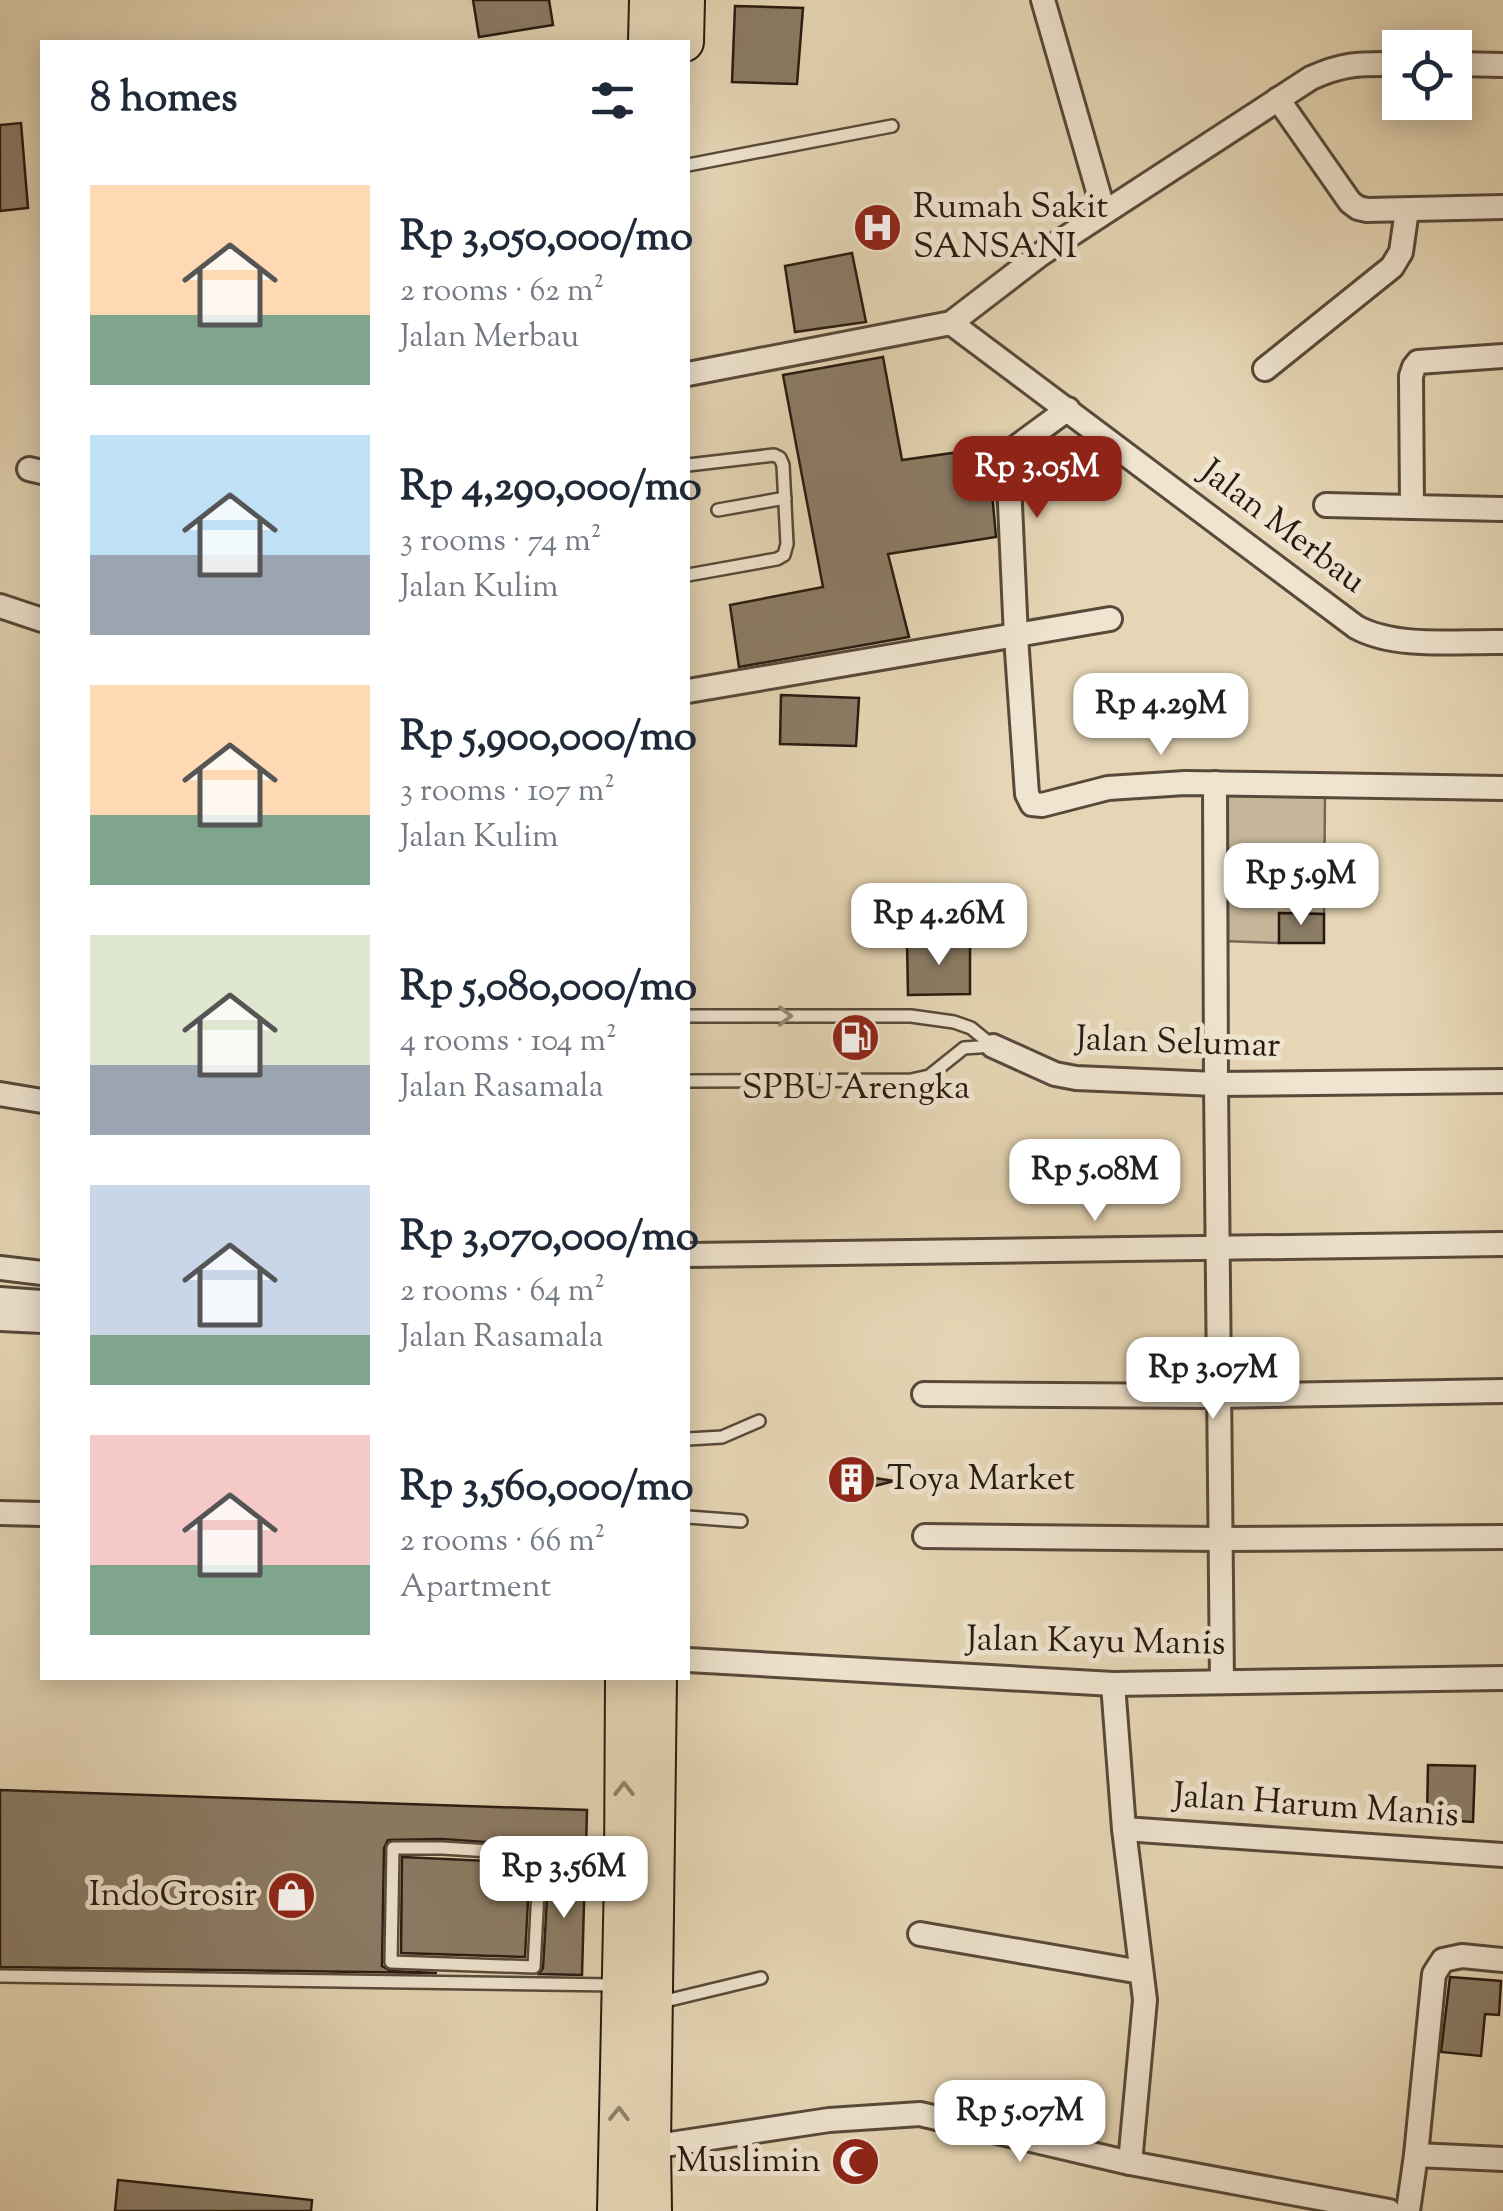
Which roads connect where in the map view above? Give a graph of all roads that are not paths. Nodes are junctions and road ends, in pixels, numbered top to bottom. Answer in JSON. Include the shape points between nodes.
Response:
{"nodes":[{"id":1,"x":649,"y":0,"type":"edge"},
{"id":2,"x":685,"y":0,"type":"edge"},
{"id":3,"x":1043,"y":0,"type":"edge"},
{"id":4,"x":648,"y":40,"type":"edge"},
{"id":5,"x":684,"y":40,"type":"edge"},
{"id":6,"x":1382,"y":64,"type":"edge"},
{"id":7,"x":1472,"y":64,"type":"edge"},
{"id":8,"x":1503,"y":65,"type":"edge"},
{"id":9,"x":1278,"y":98,"type":"junction"},
{"id":10,"x":892,"y":126,"type":"dead end"},
{"id":11,"x":690,"y":165,"type":"edge"},
{"id":12,"x":1503,"y":208,"type":"edge"},
{"id":13,"x":1407,"y":210,"type":"junction"},
{"id":14,"x":1104,"y":212,"type":"junction"},
{"id":15,"x":951,"y":323,"type":"junction"},
{"id":16,"x":1503,"y":356,"type":"edge"},
{"id":17,"x":1265,"y":368,"type":"dead end"},
{"id":18,"x":690,"y":374,"type":"edge"},
{"id":19,"x":1068,"y":410,"type":"junction"},
{"id":20,"x":690,"y":465,"type":"edge"},
{"id":21,"x":785,"y":498,"type":"junction"},
{"id":22,"x":1326,"y":505,"type":"dead end"},
{"id":23,"x":1412,"y":507,"type":"junction"},
{"id":24,"x":1503,"y":509,"type":"edge"},
{"id":25,"x":718,"y":510,"type":"dead end"},
{"id":26,"x":690,"y":575,"type":"edge"},
{"id":27,"x":0,"y":606,"type":"edge"},
{"id":28,"x":40,"y":619,"type":"edge"},
{"id":29,"x":1110,"y":619,"type":"dead end"},
{"id":30,"x":1016,"y":637,"type":"junction"},
{"id":31,"x":1503,"y":642,"type":"edge"},
{"id":32,"x":690,"y":692,"type":"edge"},
{"id":33,"x":1215,"y":784,"type":"junction"},
{"id":34,"x":1503,"y":788,"type":"edge"},
{"id":35,"x":690,"y":1016,"type":"edge"},
{"id":36,"x":993,"y":1046,"type":"junction"},
{"id":37,"x":1503,"y":1081,"type":"edge"},
{"id":38,"x":690,"y":1082,"type":"edge"},
{"id":39,"x":1216,"y":1084,"type":"junction"},
{"id":40,"x":0,"y":1094,"type":"edge"},
{"id":41,"x":40,"y":1101,"type":"edge"},
{"id":42,"x":1503,"y":1244,"type":"edge"},
{"id":43,"x":1217,"y":1250,"type":"junction"},
{"id":44,"x":690,"y":1255,"type":"edge"},
{"id":45,"x":6,"y":1269,"type":"edge"},
{"id":46,"x":40,"y":1274,"type":"edge"},
{"id":47,"x":40,"y":1302,"type":"edge"},
{"id":48,"x":1,"y":1306,"type":"edge"},
{"id":49,"x":40,"y":1319,"type":"edge"},
{"id":50,"x":1503,"y":1391,"type":"edge"},
{"id":51,"x":924,"y":1394,"type":"dead end"},
{"id":52,"x":1218,"y":1396,"type":"junction"},
{"id":53,"x":759,"y":1421,"type":"dead end"},
{"id":54,"x":690,"y":1439,"type":"edge"},
{"id":55,"x":0,"y":1513,"type":"edge"},
{"id":56,"x":40,"y":1514,"type":"edge"},
{"id":57,"x":690,"y":1517,"type":"edge"},
{"id":58,"x":741,"y":1521,"type":"dead end"},
{"id":59,"x":925,"y":1536,"type":"dead end"},
{"id":60,"x":1503,"y":1537,"type":"edge"},
{"id":61,"x":1220,"y":1539,"type":"junction"},
{"id":62,"x":690,"y":1660,"type":"edge"},
{"id":63,"x":1503,"y":1678,"type":"edge"},
{"id":64,"x":625,"y":1680,"type":"edge"},
{"id":65,"x":658,"y":1680,"type":"edge"},
{"id":66,"x":1222,"y":1682,"type":"junction"},
{"id":67,"x":1113,"y":1684,"type":"junction"},
{"id":68,"x":1124,"y":1829,"type":"junction"},
{"id":69,"x":540,"y":1854,"type":"junction"},
{"id":70,"x":1503,"y":1855,"type":"edge"},
{"id":71,"x":624,"y":1878,"type":"junction"},
{"id":72,"x":920,"y":1934,"type":"dead end"},
{"id":73,"x":1503,"y":1960,"type":"edge"},
{"id":74,"x":1141,"y":1972,"type":"junction"},
{"id":75,"x":0,"y":1976,"type":"edge"},
{"id":76,"x":761,"y":1978,"type":"dead end"},
{"id":77,"x":637,"y":1994,"type":"junction"},
{"id":78,"x":650,"y":2148,"type":"junction"},
{"id":79,"x":1416,"y":2155,"type":"junction"},
{"id":80,"x":1503,"y":2159,"type":"edge"},
{"id":81,"x":1130,"y":2164,"type":"junction"},
{"id":82,"x":618,"y":2211,"type":"edge"},
{"id":83,"x":652,"y":2211,"type":"edge"},
{"id":84,"x":1389,"y":2211,"type":"edge"},
{"id":85,"x":1408,"y":2211,"type":"edge"}],
"edges":[{"from":1,"to":4,"type":"main road"},
{"from":2,"to":5,"type":"main road"},
{"from":3,"to":14,"type":"street"},
{"from":6,"to":9,"type":"street","via":[[1334,68]]},
{"from":7,"to":8,"type":"street"},
{"from":9,"to":13,"type":"street","via":[[1350,202],[1367,210]]},
{"from":9,"to":14,"type":"street"},
{"from":10,"to":11,"type":"lane"},
{"from":12,"to":13,"type":"street"},
{"from":13,"to":17,"type":"street","via":[[1392,267]]},
{"from":14,"to":15,"type":"street"},
{"from":15,"to":18,"type":"street"},
{"from":15,"to":19,"type":"street","name":"Jalan Merbau"},
{"from":16,"to":23,"type":"street","via":[[1414,367]]},
{"from":19,"to":30,"type":"street","via":[[1008,460]]},
{"from":19,"to":31,"type":"street","name":"Jalan Merbau","via":[[1369,634]]},
{"from":20,"to":21,"type":"lane","via":[[780,458]]},
{"from":21,"to":25,"type":"lane"},
{"from":21,"to":26,"type":"lane","via":[[784,555]]},
{"from":22,"to":23,"type":"street"},
{"from":23,"to":24,"type":"street"},
{"from":27,"to":28,"type":"street"},
{"from":29,"to":30,"type":"street"},
{"from":30,"to":32,"type":"street"},
{"from":30,"to":33,"type":"street","via":[[1032,804],[1108,788]]},
{"from":33,"to":34,"type":"street"},
{"from":33,"to":39,"type":"street"},
{"from":35,"to":36,"type":"lane","one_way":true,"via":[[912,1016],[972,1028]]},
{"from":36,"to":38,"type":"lane","via":[[964,1048],[929,1076],[912,1080]]},
{"from":36,"to":39,"type":"street","name":"Jalan Selumar","via":[[1076,1078]]},
{"from":37,"to":39,"type":"street","name":"Jalan Selumar"},
{"from":39,"to":43,"type":"street"},
{"from":40,"to":41,"type":"street"},
{"from":42,"to":43,"type":"street"},
{"from":43,"to":44,"type":"street"},
{"from":43,"to":52,"type":"street"},
{"from":45,"to":46,"type":"street"},
{"from":45,"to":48,"type":"street"},
{"from":47,"to":48,"type":"street"},
{"from":48,"to":49,"type":"street"},
{"from":50,"to":52,"type":"street"},
{"from":51,"to":52,"type":"street"},
{"from":52,"to":61,"type":"street"},
{"from":53,"to":54,"type":"lane","via":[[722,1438]]},
{"from":55,"to":56,"type":"street"},
{"from":57,"to":58,"type":"lane"},
{"from":59,"to":61,"type":"street"},
{"from":60,"to":61,"type":"street"},
{"from":61,"to":66,"type":"street"},
{"from":62,"to":67,"type":"street","name":"Jalan Kayu Manis"},
{"from":63,"to":66,"type":"street","name":"Jalan Kayu Manis"},
{"from":71,"to":64,"type":"main road","one_way":true},
{"from":65,"to":77,"type":"main road"},
{"from":66,"to":67,"type":"street","name":"Jalan Kayu Manis"},
{"from":67,"to":68,"type":"street"},
{"from":68,"to":70,"type":"street","name":"Jalan Harum Manis"},
{"from":68,"to":74,"type":"street"},
{"from":69,"to":69,"type":"lane","via":[[394,1848],[391,1962],[534,1967]]},
{"from":69,"to":71,"type":"lane","via":[[590,1860]]},
{"from":71,"to":77,"type":"main road"},
{"from":72,"to":74,"type":"street"},
{"from":73,"to":79,"type":"street","via":[[1462,1956],[1443,1960],[1434,1974]]},
{"from":74,"to":81,"type":"street"},
{"from":75,"to":77,"type":"lane"},
{"from":76,"to":77,"type":"lane"},
{"from":77,"to":78,"type":"main road"},
{"from":82,"to":77,"type":"main road","one_way":true},
{"from":78,"to":81,"type":"street","via":[[829,2120],[920,2114]]},
{"from":78,"to":83,"type":"main road"},
{"from":79,"to":80,"type":"street"},
{"from":79,"to":85,"type":"street"},
{"from":81,"to":84,"type":"street"}]}
